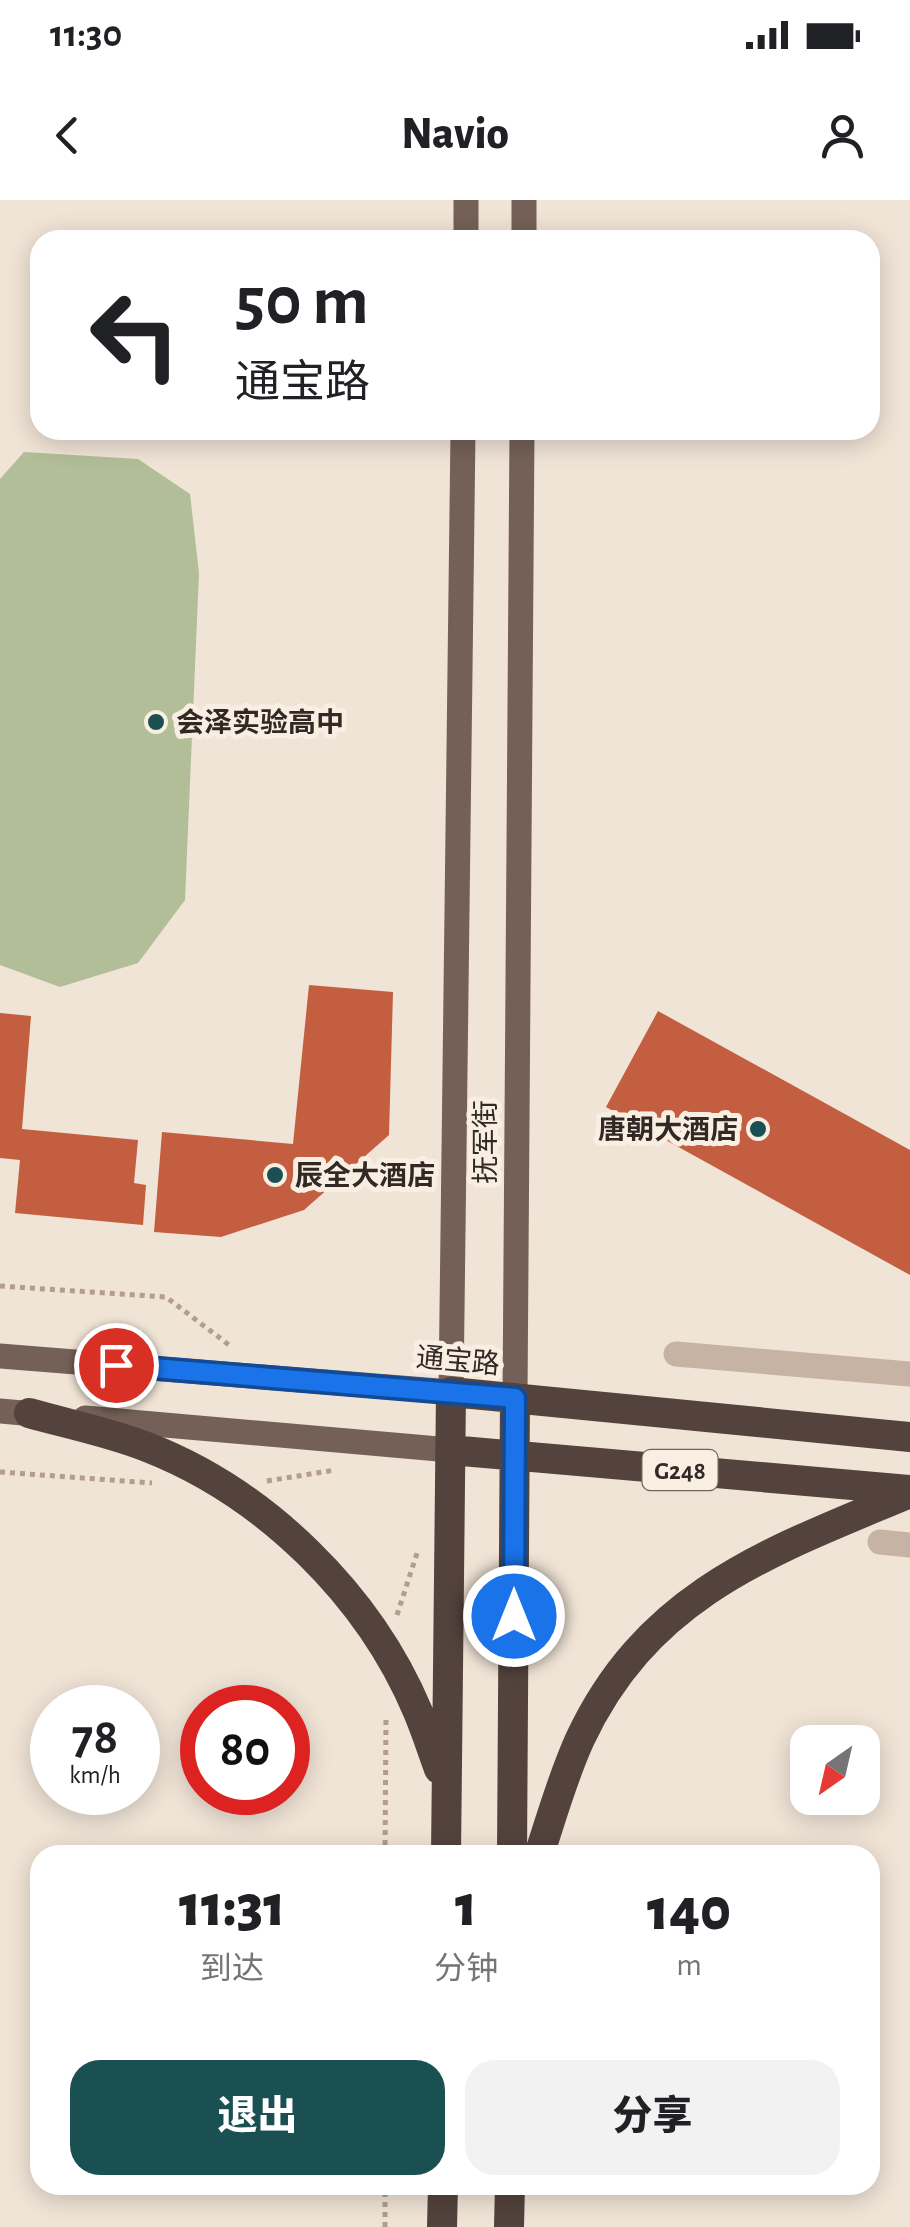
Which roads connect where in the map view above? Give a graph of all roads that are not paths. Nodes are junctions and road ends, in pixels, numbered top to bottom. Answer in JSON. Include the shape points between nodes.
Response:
{"nodes":[{"id":1,"x":466,"y":200,"type":"edge"},
{"id":2,"x":524,"y":200,"type":"edge"},
{"id":3,"x":466,"y":230,"type":"edge"},
{"id":4,"x":524,"y":230,"type":"edge"},
{"id":5,"x":463,"y":440,"type":"edge"},
{"id":6,"x":522,"y":440,"type":"edge"},
{"id":7,"x":676,"y":1354,"type":"dead end"},
{"id":8,"x":0,"y":1356,"type":"edge"},
{"id":9,"x":910,"y":1374,"type":"edge"},
{"id":10,"x":450,"y":1392,"type":"junction"},
{"id":11,"x":515,"y":1398,"type":"junction"},
{"id":12,"x":15,"y":1412,"type":"edge"},
{"id":13,"x":910,"y":1437,"type":"edge"},
{"id":14,"x":450,"y":1450,"type":"junction"},
{"id":15,"x":515,"y":1456,"type":"junction"},
{"id":16,"x":910,"y":1492,"type":"edge"},
{"id":17,"x":880,"y":1542,"type":"dead end"},
{"id":18,"x":910,"y":1544,"type":"edge"},
{"id":19,"x":447,"y":1792,"type":"junction"},
{"id":20,"x":446,"y":1845,"type":"edge"},
{"id":21,"x":512,"y":1845,"type":"edge"},
{"id":22,"x":542,"y":1845,"type":"edge"},
{"id":23,"x":443,"y":2195,"type":"edge"},
{"id":24,"x":510,"y":2195,"type":"edge"},
{"id":25,"x":442,"y":2227,"type":"edge"},
{"id":26,"x":509,"y":2227,"type":"edge"}],
"edges":[{"from":1,"to":3,"type":"main road"},
{"from":2,"to":4,"type":"main road"},
{"from":5,"to":10,"type":"main road"},
{"from":6,"to":11,"type":"main road","name":"抚军街"},
{"from":7,"to":9,"type":"lane"},
{"from":8,"to":10,"type":"main road","name":"通宝路"},
{"from":10,"to":11,"type":"highway","name":"通宝路","number":"G248"},
{"from":10,"to":14,"type":"highway"},
{"from":11,"to":13,"type":"highway","name":"通宝路","number":"G248"},
{"from":11,"to":15,"type":"highway","name":"抚军街"},
{"from":12,"to":14,"type":"main road"},
{"from":12,"to":19,"type":"highway","via":[[145,1446],[264,1514],[330,1576],[380,1641],[418,1712]]},
{"from":14,"to":15,"type":"highway","number":"G248"},
{"from":14,"to":19,"type":"highway"},
{"from":15,"to":16,"type":"highway","number":"G248"},
{"from":15,"to":21,"type":"highway","name":"抚军街"},
{"from":16,"to":22,"type":"highway","via":[[765,1554],[669,1618],[599,1704],[567,1770]]},
{"from":17,"to":18,"type":"lane"},
{"from":19,"to":20,"type":"highway"},
{"from":23,"to":25,"type":"highway"},
{"from":24,"to":26,"type":"highway"}]}
